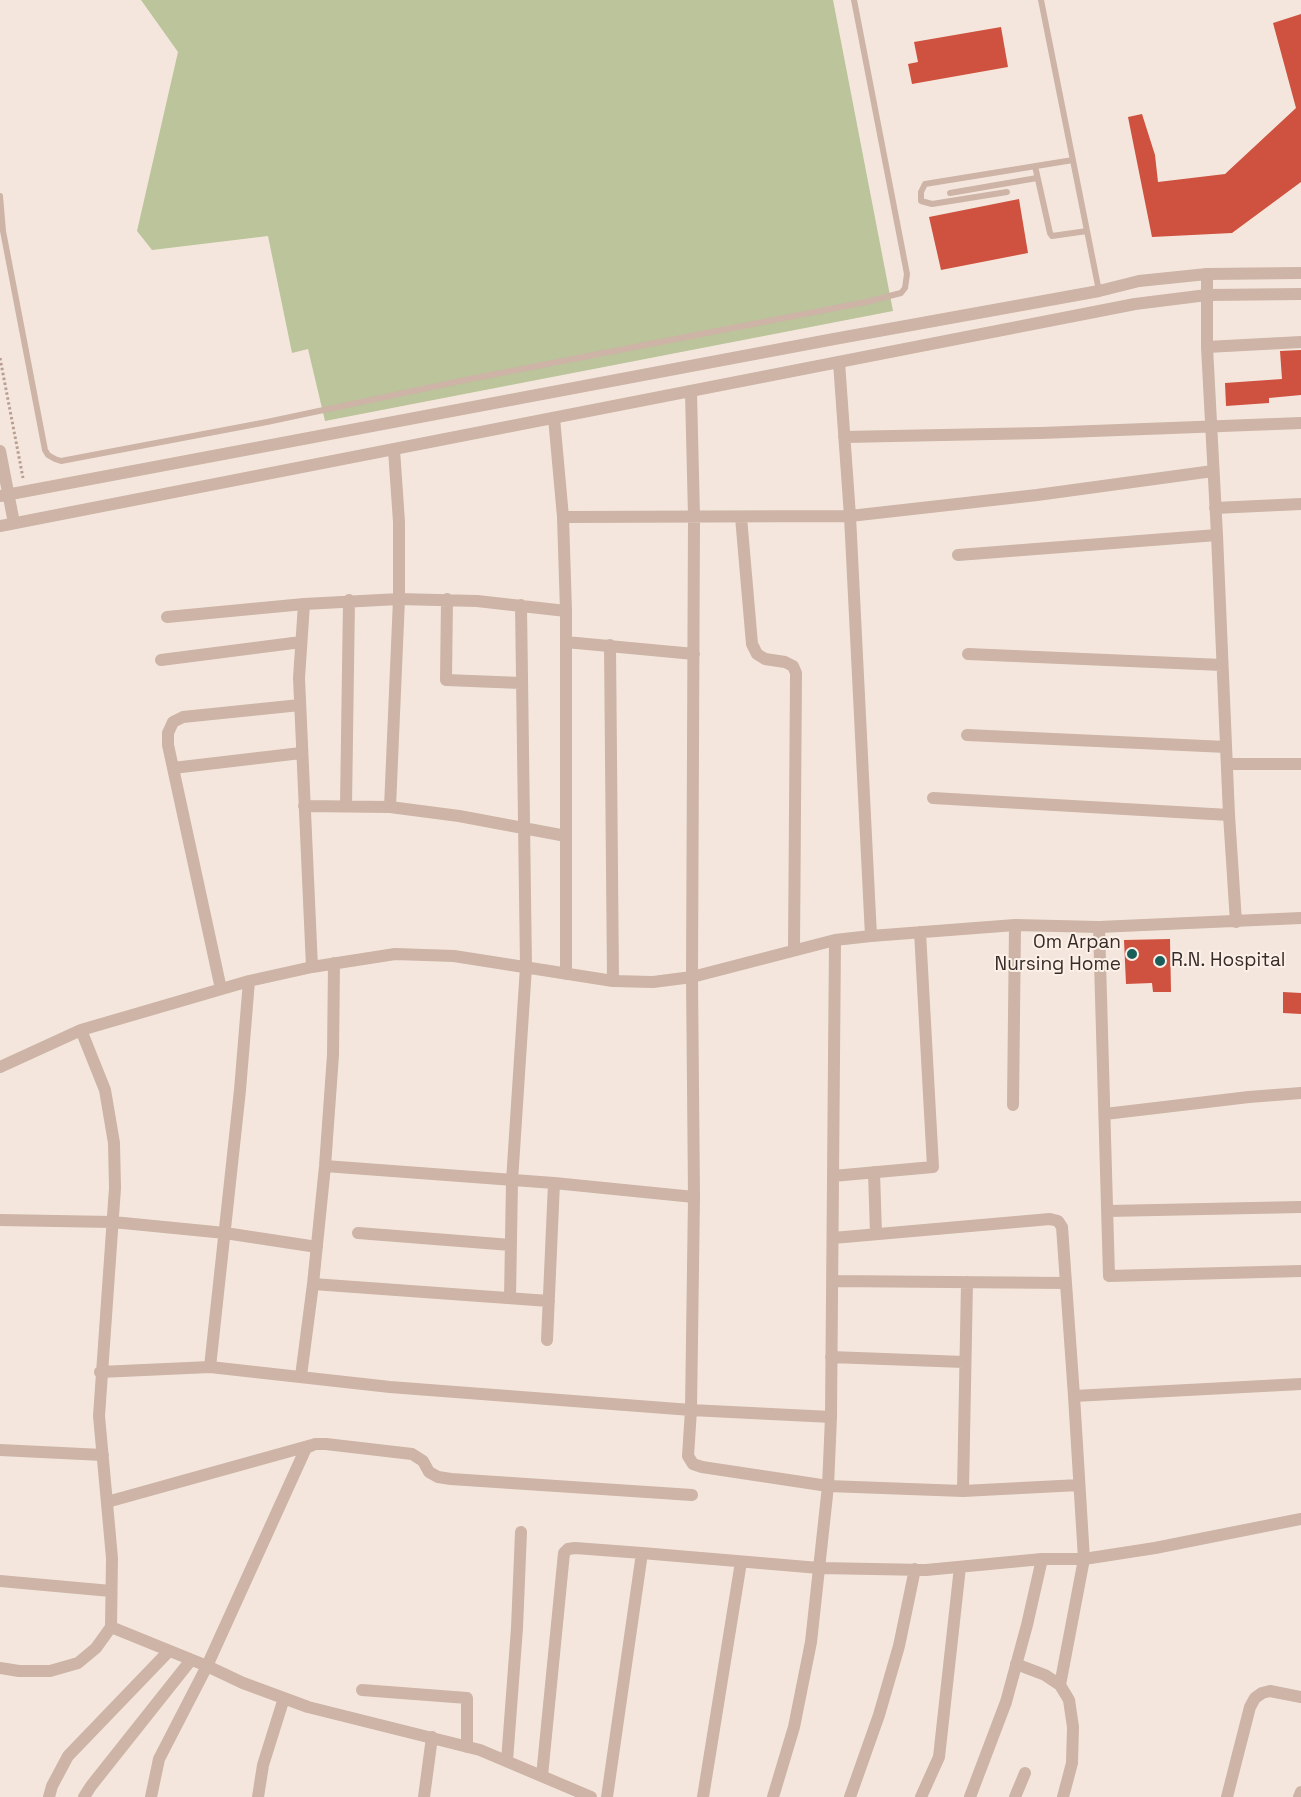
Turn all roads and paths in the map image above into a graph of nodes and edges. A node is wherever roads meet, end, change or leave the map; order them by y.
1 (854, 0) edge
2 (1041, 0) edge
3 (1073, 160) junction
4 (1035, 166) junction
5 (1037, 178) junction
6 (1007, 192) dead end
7 (950, 193) dead end
8 (0, 196) edge
9 (1087, 231) junction
10 (1301, 273) edge
11 (1207, 274) junction
12 (1099, 291) junction
13 (1301, 294) edge
14 (1207, 295) junction
15 (1301, 342) edge
16 (1207, 347) junction
17 (0, 358) edge
18 (839, 362) junction
19 (691, 392) junction
20 (554, 418) junction
21 (1301, 423) edge
22 (1211, 426) junction
23 (844, 437) junction
24 (394, 450) junction
25 (0, 451) edge
26 (1213, 471) junction
27 (26, 491) junction
28 (4, 495) edge
29 (1301, 504) edge
30 (1215, 508) junction
31 (694, 516) junction
32 (850, 516) junction
33 (563, 517) junction
34 (741, 517) junction
35 (14, 523) junction
36 (0, 526) edge
37 (1217, 535) junction
38 (958, 555) dead end
39 (399, 598) junction
40 (447, 599) junction
41 (349, 600) junction
42 (304, 604) junction
43 (520, 605) junction
44 (566, 611) junction
45 (167, 617) dead end
46 (301, 642) junction
47 (566, 642) junction
48 (610, 645) junction
49 (694, 654) junction
50 (968, 654) dead end
51 (161, 660) dead end
52 (1222, 665) junction
53 (521, 683) junction
54 (300, 705) junction
55 (967, 735) dead end
56 (1226, 747) junction
57 (302, 752) junction
58 (1227, 764) junction
59 (1301, 764) edge
60 (173, 768) junction
61 (933, 798) dead end
62 (304, 806) junction
63 (346, 806) junction
64 (390, 807) junction
65 (1229, 815) junction
66 (523, 828) junction
67 (566, 836) junction
68 (1301, 918) edge
69 (1236, 922) junction
70 (1015, 925) junction
71 (1100, 927) junction
72 (920, 932) junction
73 (871, 936) junction
74 (836, 940) junction
75 (794, 950) junction
76 (334, 963) junction
77 (312, 967) junction
78 (526, 967) junction
79 (566, 974) junction
80 (692, 977) junction
81 (249, 981) junction
82 (613, 981) junction
83 (221, 989) junction
84 (81, 1030) junction
85 (0, 1067) edge
86 (1301, 1093) edge
87 (1013, 1105) dead end
88 (1105, 1114) junction
89 (325, 1166) junction
90 (874, 1172) junction
91 (833, 1176) junction
92 (512, 1181) junction
93 (554, 1183) junction
94 (694, 1197) junction
95 (1301, 1207) edge
96 (1108, 1211) junction
97 (0, 1220) edge
98 (112, 1222) junction
99 (225, 1233) junction
100 (358, 1233) dead end
101 (876, 1234) junction
102 (832, 1238) junction
103 (511, 1246) junction
104 (317, 1247) junction
105 (1301, 1271) edge
106 (832, 1281) junction
107 (967, 1282) junction
108 (1066, 1283) junction
109 (313, 1284) junction
110 (510, 1298) junction
111 (548, 1301) junction
112 (547, 1340) dead end
113 (831, 1357) junction
114 (964, 1362) junction
115 (210, 1367) junction
116 (100, 1372) junction
117 (301, 1376) junction
118 (1301, 1384) edge
119 (1074, 1396) junction
120 (691, 1410) junction
121 (830, 1417) junction
122 (315, 1444) junction
123 (0, 1450) edge
124 (103, 1455) junction
125 (1079, 1485) junction
126 (828, 1486) junction
127 (963, 1490) junction
128 (692, 1495) dead end
129 (108, 1502) junction
130 (1301, 1519) edge
131 (521, 1532) dead end
132 (642, 1553) junction
133 (1042, 1559) junction
134 (1084, 1559) junction
135 (741, 1562) junction
136 (960, 1567) junction
137 (819, 1568) junction
138 (915, 1569) junction
139 (0, 1580) edge
140 (111, 1591) junction
141 (110, 1627) junction
142 (169, 1651) junction
143 (191, 1660) junction
144 (1016, 1664) junction
145 (207, 1666) junction
146 (0, 1668) edge
147 (1060, 1685) junction
148 (362, 1690) dead end
149 (1301, 1697) edge
150 (284, 1698) junction
151 (432, 1737) junction
152 (467, 1747) junction
153 (507, 1761) junction
154 (1025, 1773) dead end
155 (542, 1776) junction
156 (1301, 1792) edge
157 (49, 1797) edge
158 (84, 1797) edge
159 (151, 1797) edge
160 (258, 1797) edge
161 (424, 1797) edge
162 (590, 1797) edge
163 (607, 1797) edge
164 (702, 1797) edge
165 (774, 1797) edge
166 (850, 1797) edge
167 (921, 1797) edge
168 (970, 1797) edge
169 (1015, 1797) edge
170 (1062, 1797) edge
171 (1227, 1797) edge
172 (1299, 1797) edge

1 - 8 lane
2 - 3 lane
3 - 4 lane
3 - 9 lane
4 - 5 lane
4 - 6 lane
5 - 7 lane
5 - 9 lane
9 - 12 lane
10 - 11 street
11 - 12 street
11 - 14 street
12 - 27 street
13 - 14 street
14 - 16 street
14 - 18 street
15 - 16 street
16 - 22 street
17 - 27 path
18 - 19 street
18 - 23 street
19 - 20 street
19 - 31 street
20 - 24 street
20 - 33 street
21 - 22 street
22 - 23 street
22 - 26 street
23 - 32 street
24 - 35 street
24 - 39 street
25 - 28 street
26 - 30 street
26 - 32 street
27 - 28 street
28 - 35 street
29 - 30 street
30 - 37 street
31 - 33 street
31 - 34 street
31 - 49 street
32 - 34 street
32 - 73 street
33 - 44 street
34 - 75 street
35 - 36 street
37 - 38 street
37 - 52 street
39 - 40 street
39 - 41 street
39 - 64 street
40 - 43 street
40 - 53 street
41 - 42 street
41 - 63 street
42 - 45 street
42 - 46 street
43 - 44 street
43 - 53 street
44 - 47 street
46 - 51 street
46 - 54 street
47 - 48 street
47 - 67 street
48 - 49 street
48 - 82 street
49 - 80 street
50 - 52 street
52 - 56 street
53 - 66 street
54 - 57 street
54 - 60 street
55 - 56 street
56 - 58 street
57 - 60 street
57 - 62 street
58 - 59 street
58 - 65 street
60 - 83 street
61 - 65 street
62 - 63 street
62 - 77 street
63 - 64 street
64 - 66 street
65 - 69 street
66 - 67 street
66 - 78 street
67 - 79 street
68 - 69 street
69 - 71 street
70 - 71 street
70 - 72 street
70 - 87 street
71 - 88 street
72 - 73 street
72 - 90 street
73 - 74 street
74 - 75 street
74 - 91 street
75 - 80 street
76 - 77 street
76 - 78 street
76 - 89 street
77 - 81 street
78 - 79 street
78 - 92 street
79 - 82 street
80 - 82 street
80 - 94 street
81 - 83 street
81 - 99 street
83 - 84 street
84 - 85 street
84 - 98 street
86 - 88 street
88 - 96 street
89 - 92 street
89 - 104 street
90 - 91 street
90 - 101 street
91 - 102 street
92 - 93 street
92 - 103 street
93 - 94 street
93 - 111 street
94 - 120 street
95 - 96 street
96 - 105 street
97 - 98 street
98 - 99 street
98 - 116 street
99 - 104 street
99 - 115 street
100 - 103 street
101 - 102 street
101 - 108 street
102 - 106 street
103 - 110 street
104 - 109 street
106 - 107 street
106 - 113 street
107 - 108 street
107 - 114 street
108 - 119 street
109 - 110 street
109 - 117 street
110 - 111 street
111 - 112 street
113 - 114 street
113 - 121 street
114 - 127 street
115 - 116 street
115 - 117 street
116 - 124 street
117 - 120 street
118 - 119 street
119 - 125 street
120 - 121 street
120 - 126 street
121 - 126 street
122 - 128 street
122 - 129 street
122 - 145 street
123 - 124 street
124 - 129 street
125 - 127 street
125 - 134 street
126 - 127 street
126 - 137 street
129 - 140 street
130 - 134 street
131 - 153 street
132 - 135 street
132 - 155 street
132 - 163 street
133 - 134 street
133 - 136 street
133 - 144 street
134 - 147 street
135 - 137 street
135 - 164 street
136 - 138 street
136 - 167 street
137 - 138 street
137 - 165 street
138 - 166 street
139 - 140 street
140 - 141 street
141 - 142 street
141 - 146 street
142 - 143 street
142 - 157 street
143 - 145 street
143 - 158 street
144 - 147 street
144 - 168 street
145 - 150 street
145 - 159 street
147 - 170 street
148 - 152 street
149 - 171 street
150 - 151 street
150 - 160 street
151 - 152 street
151 - 161 street
152 - 153 street
153 - 155 street
154 - 169 street
155 - 162 street
156 - 172 street

